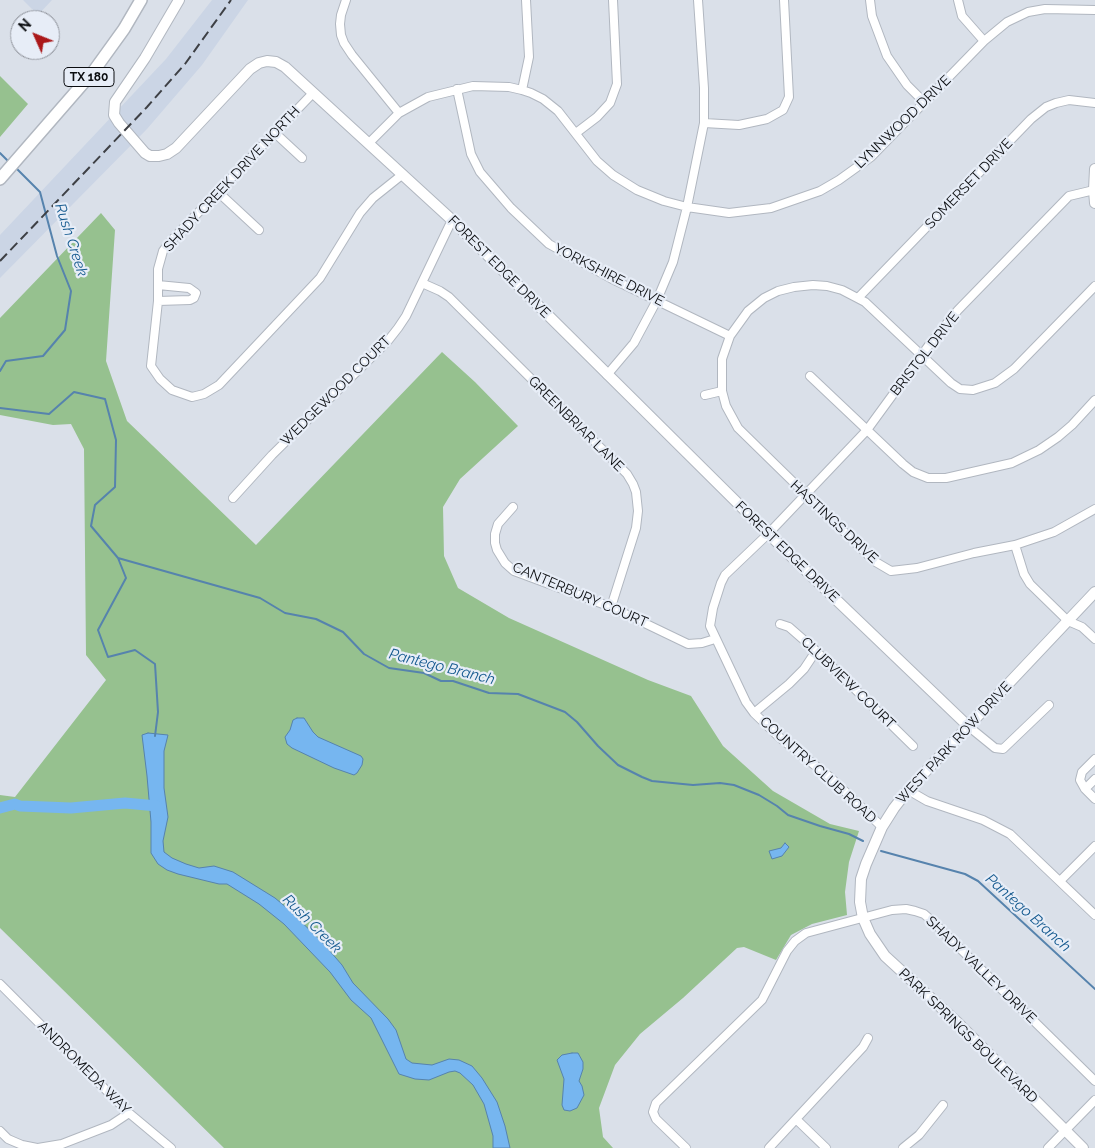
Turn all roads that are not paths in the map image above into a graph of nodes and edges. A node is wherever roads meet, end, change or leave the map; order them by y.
1 (140, 0) edge
2 (179, 0) edge
3 (346, 0) edge
4 (526, 0) edge
5 (613, 0) edge
6 (698, 0) edge
7 (784, 0) edge
8 (870, 0) edge
9 (958, 0) edge
10 (1095, 10) edge
11 (984, 41) junction
12 (457, 89) junction
13 (522, 90) junction
14 (313, 92) junction
15 (924, 102) junction
16 (1095, 103) edge
17 (399, 113) junction
18 (704, 123) junction
19 (274, 132) junction
20 (576, 133) junction
21 (369, 143) junction
22 (302, 158) dead end
23 (1095, 169) edge
24 (403, 174) junction
25 (1, 178) edge
26 (1094, 190) junction
27 (218, 192) junction
28 (1095, 203) edge
29 (688, 207) junction
30 (452, 220) junction
31 (259, 230) dead end
32 (422, 283) junction
33 (158, 285) junction
34 (1095, 286) edge
35 (858, 298) junction
36 (657, 300) junction
37 (158, 301) junction
38 (730, 336) junction
39 (922, 356) junction
40 (606, 375) junction
41 (810, 376) dead end
42 (722, 391) junction
43 (705, 395) dead end
44 (1095, 400) edge
45 (867, 430) junction
46 (805, 495) junction
47 (233, 498) dead end
48 (513, 507) dead end
49 (1095, 509) edge
50 (768, 534) junction
51 (1015, 545) junction
52 (1095, 592) edge
53 (611, 606) junction
54 (1068, 621) junction
55 (780, 624) dead end
56 (715, 638) junction
57 (1095, 639) edge
58 (816, 651) junction
59 (1049, 705) dead end
60 (754, 713) junction
61 (968, 726) junction
62 (913, 746) dead end
63 (1095, 759) edge
64 (1095, 779) edge
65 (1085, 789) junction
66 (908, 790) junction
67 (1095, 799) edge
68 (882, 827) junction
69 (1095, 846) edge
70 (1060, 881) junction
71 (1095, 915) edge
72 (863, 918) junction
73 (0, 984) edge
74 (868, 1038) dead end
75 (1095, 1081) edge
76 (1095, 1100) edge
77 (943, 1105) dead end
78 (129, 1113) junction
79 (797, 1120) junction
80 (1065, 1130) junction
81 (0, 1131) edge
82 (38, 1148) edge
83 (172, 1148) edge
84 (686, 1148) edge
85 (769, 1148) edge
86 (826, 1148) edge
87 (903, 1148) edge
88 (1048, 1148) edge
89 (1083, 1148) edge

1 - 25 main road, TX 180
2 - 14 street, FOREST EDGE DRIVE
3 - 17 street
4 - 13 street
5 - 20 street
6 - 18 street
7 - 18 street
8 - 15 street
9 - 11 street
10 - 11 street, LYNNWOOD DRIVE
11 - 15 street, LYNNWOOD DRIVE
12 - 13 street, LYNNWOOD DRIVE
12 - 17 street, LYNNWOOD DRIVE
12 - 36 street, YORKSHIRE DRIVE
13 - 20 street, LYNNWOOD DRIVE
14 - 19 street, SHADY CREEK DRIVE NORTH
14 - 21 street, FOREST EDGE DRIVE
15 - 29 street, LYNNWOOD DRIVE
16 - 35 street, SOMERSET DRIVE
17 - 21 street, LYNNWOOD DRIVE
18 - 29 street
19 - 22 street
19 - 27 street, SHADY CREEK DRIVE NORTH
20 - 29 street, LYNNWOOD DRIVE
21 - 24 street, FOREST EDGE DRIVE
23 - 26 street
24 - 30 street, FOREST EDGE DRIVE
24 - 37 street, SHADY CREEK DRIVE NORTH
26 - 28 street
26 - 39 street, BRISTOL DRIVE
27 - 31 street
27 - 33 street, SHADY CREEK DRIVE NORTH
29 - 36 street
30 - 32 street, WEDGEWOOD COURT
30 - 40 street, FOREST EDGE DRIVE
32 - 47 street, WEDGEWOOD COURT
32 - 53 street, GREENBRIAR LANE
33 - 37 street, SHADY CREEK DRIVE NORTH
33 - 37 street
34 - 39 street, HASTINGS DRIVE
35 - 38 street, HASTINGS DRIVE
35 - 39 street, HASTINGS DRIVE
36 - 38 street, YORKSHIRE DRIVE
36 - 40 street
38 - 42 street, HASTINGS DRIVE
39 - 45 street, BRISTOL DRIVE
40 - 50 street, FOREST EDGE DRIVE
41 - 45 street
42 - 43 street
42 - 46 street, HASTINGS DRIVE
44 - 45 street
45 - 46 street, BRISTOL DRIVE
46 - 50 street, BRISTOL DRIVE
46 - 51 street, HASTINGS DRIVE
48 - 53 street, CANTERBURY COURT
49 - 51 street, HASTINGS DRIVE
50 - 56 street, COUNTRY CLUB ROAD
50 - 61 street, FOREST EDGE DRIVE
51 - 54 street
52 - 54 street, WEST PARK ROW DRIVE
53 - 56 street, CANTERBURY COURT
54 - 57 street
54 - 61 street, WEST PARK ROW DRIVE
55 - 58 street, CLUBVIEW COURT
56 - 60 street, COUNTRY CLUB ROAD
58 - 60 street
58 - 62 street, CLUBVIEW COURT
59 - 61 street
60 - 68 street, COUNTRY CLUB ROAD
61 - 66 street, WEST PARK ROW DRIVE
63 - 65 street
64 - 65 street
65 - 67 street
66 - 68 street, WEST PARK ROW DRIVE
66 - 70 street
68 - 72 street, WEST PARK ROW DRIVE
69 - 70 street
70 - 71 street
72 - 75 street, SHADY VALLEY DRIVE
72 - 80 street, PARK SPRINGS BOULEVARD
72 - 84 street, SHADY VALLEY DRIVE
73 - 78 street, ANDROMEDA WAY
74 - 79 street
76 - 80 street
77 - 87 street
78 - 82 street
78 - 83 street, ANDROMEDA WAY
79 - 85 street
79 - 86 street
80 - 88 street
80 - 89 street, PARK SPRINGS BOULEVARD
81 - 82 street

